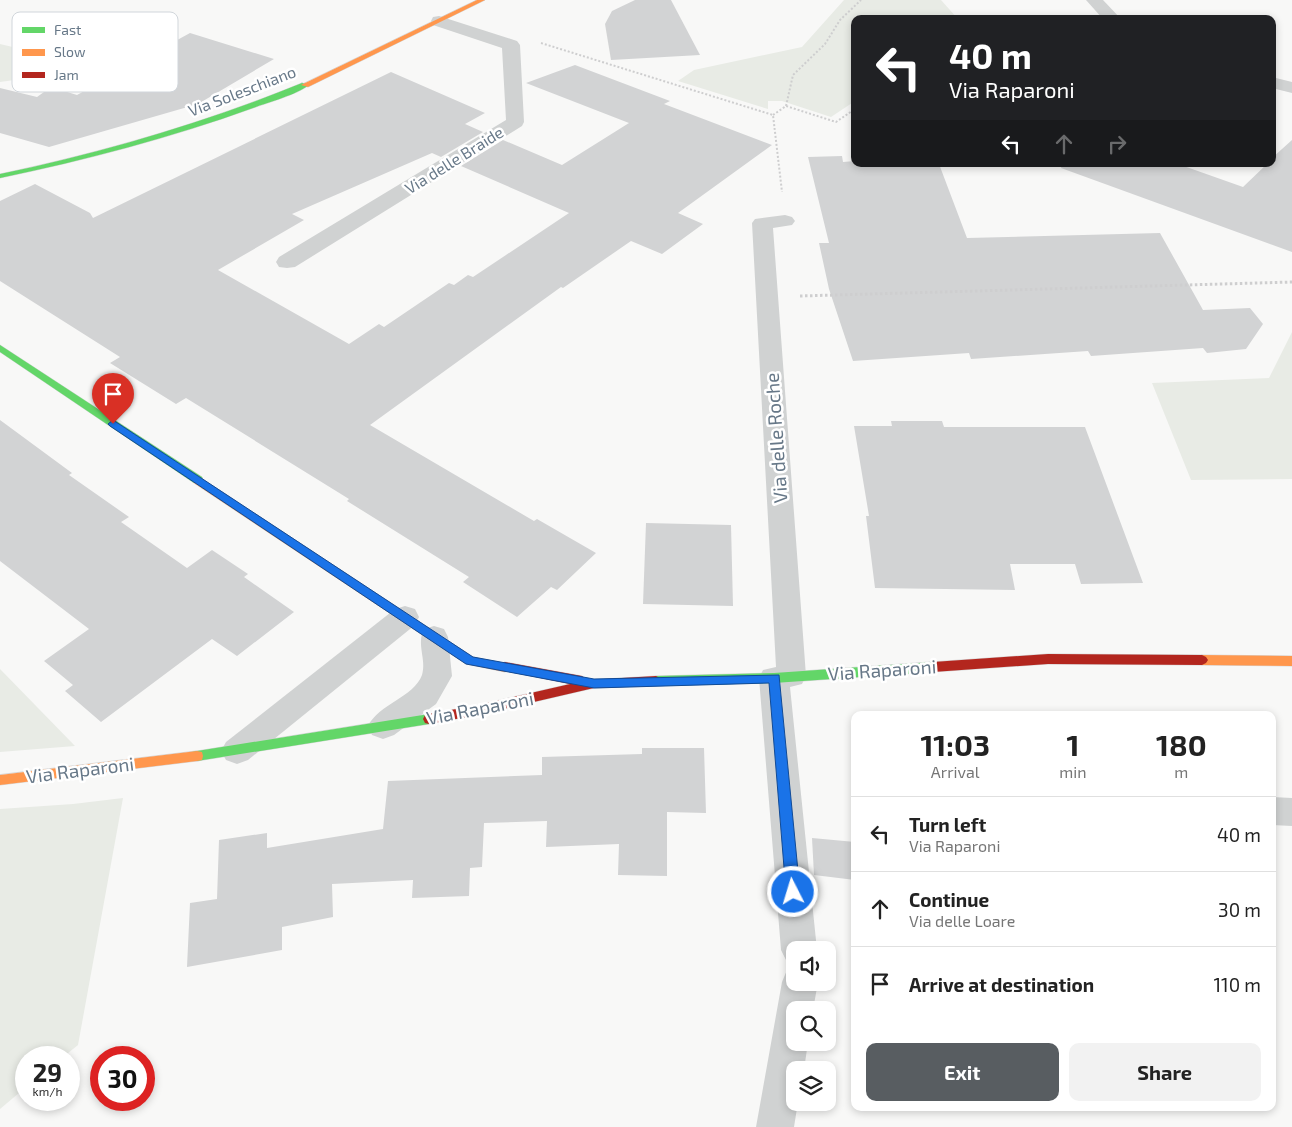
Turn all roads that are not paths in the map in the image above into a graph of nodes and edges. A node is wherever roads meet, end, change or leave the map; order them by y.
1 (482, 0) edge
2 (1094, 0) edge
3 (1109, 15) edge
4 (439, 21) junction
5 (1276, 83) edge
6 (1292, 88) edge
7 (0, 176) edge
8 (785, 221) road end
9 (287, 262) dead end
10 (0, 348) edge
11 (405, 617) junction
12 (434, 637) junction
13 (1292, 661) edge
14 (783, 677) junction
15 (594, 684) junction
16 (383, 726) junction
17 (237, 751) junction
18 (0, 780) edge
19 (1276, 811) edge
20 (1292, 812) edge
21 (798, 941) edge
22 (798, 991) edge
23 (774, 1127) edge

1 - 4 street, Via Soleschiano
2 - 3 street
4 - 7 street, Via Soleschiano
4 - 9 street, Via delle Braide
5 - 6 street
8 - 14 street, Via delle Roche
10 - 11 street
11 - 12 street
11 - 17 street
12 - 15 street
12 - 16 street
13 - 14 street, Via Raparoni
14 - 15 street, Via Raparoni
14 - 21 street, Via delle Roche
15 - 16 street, Via Raparoni
16 - 17 street, Via Raparoni
17 - 18 street, Via Raparoni
19 - 20 street
22 - 23 street

